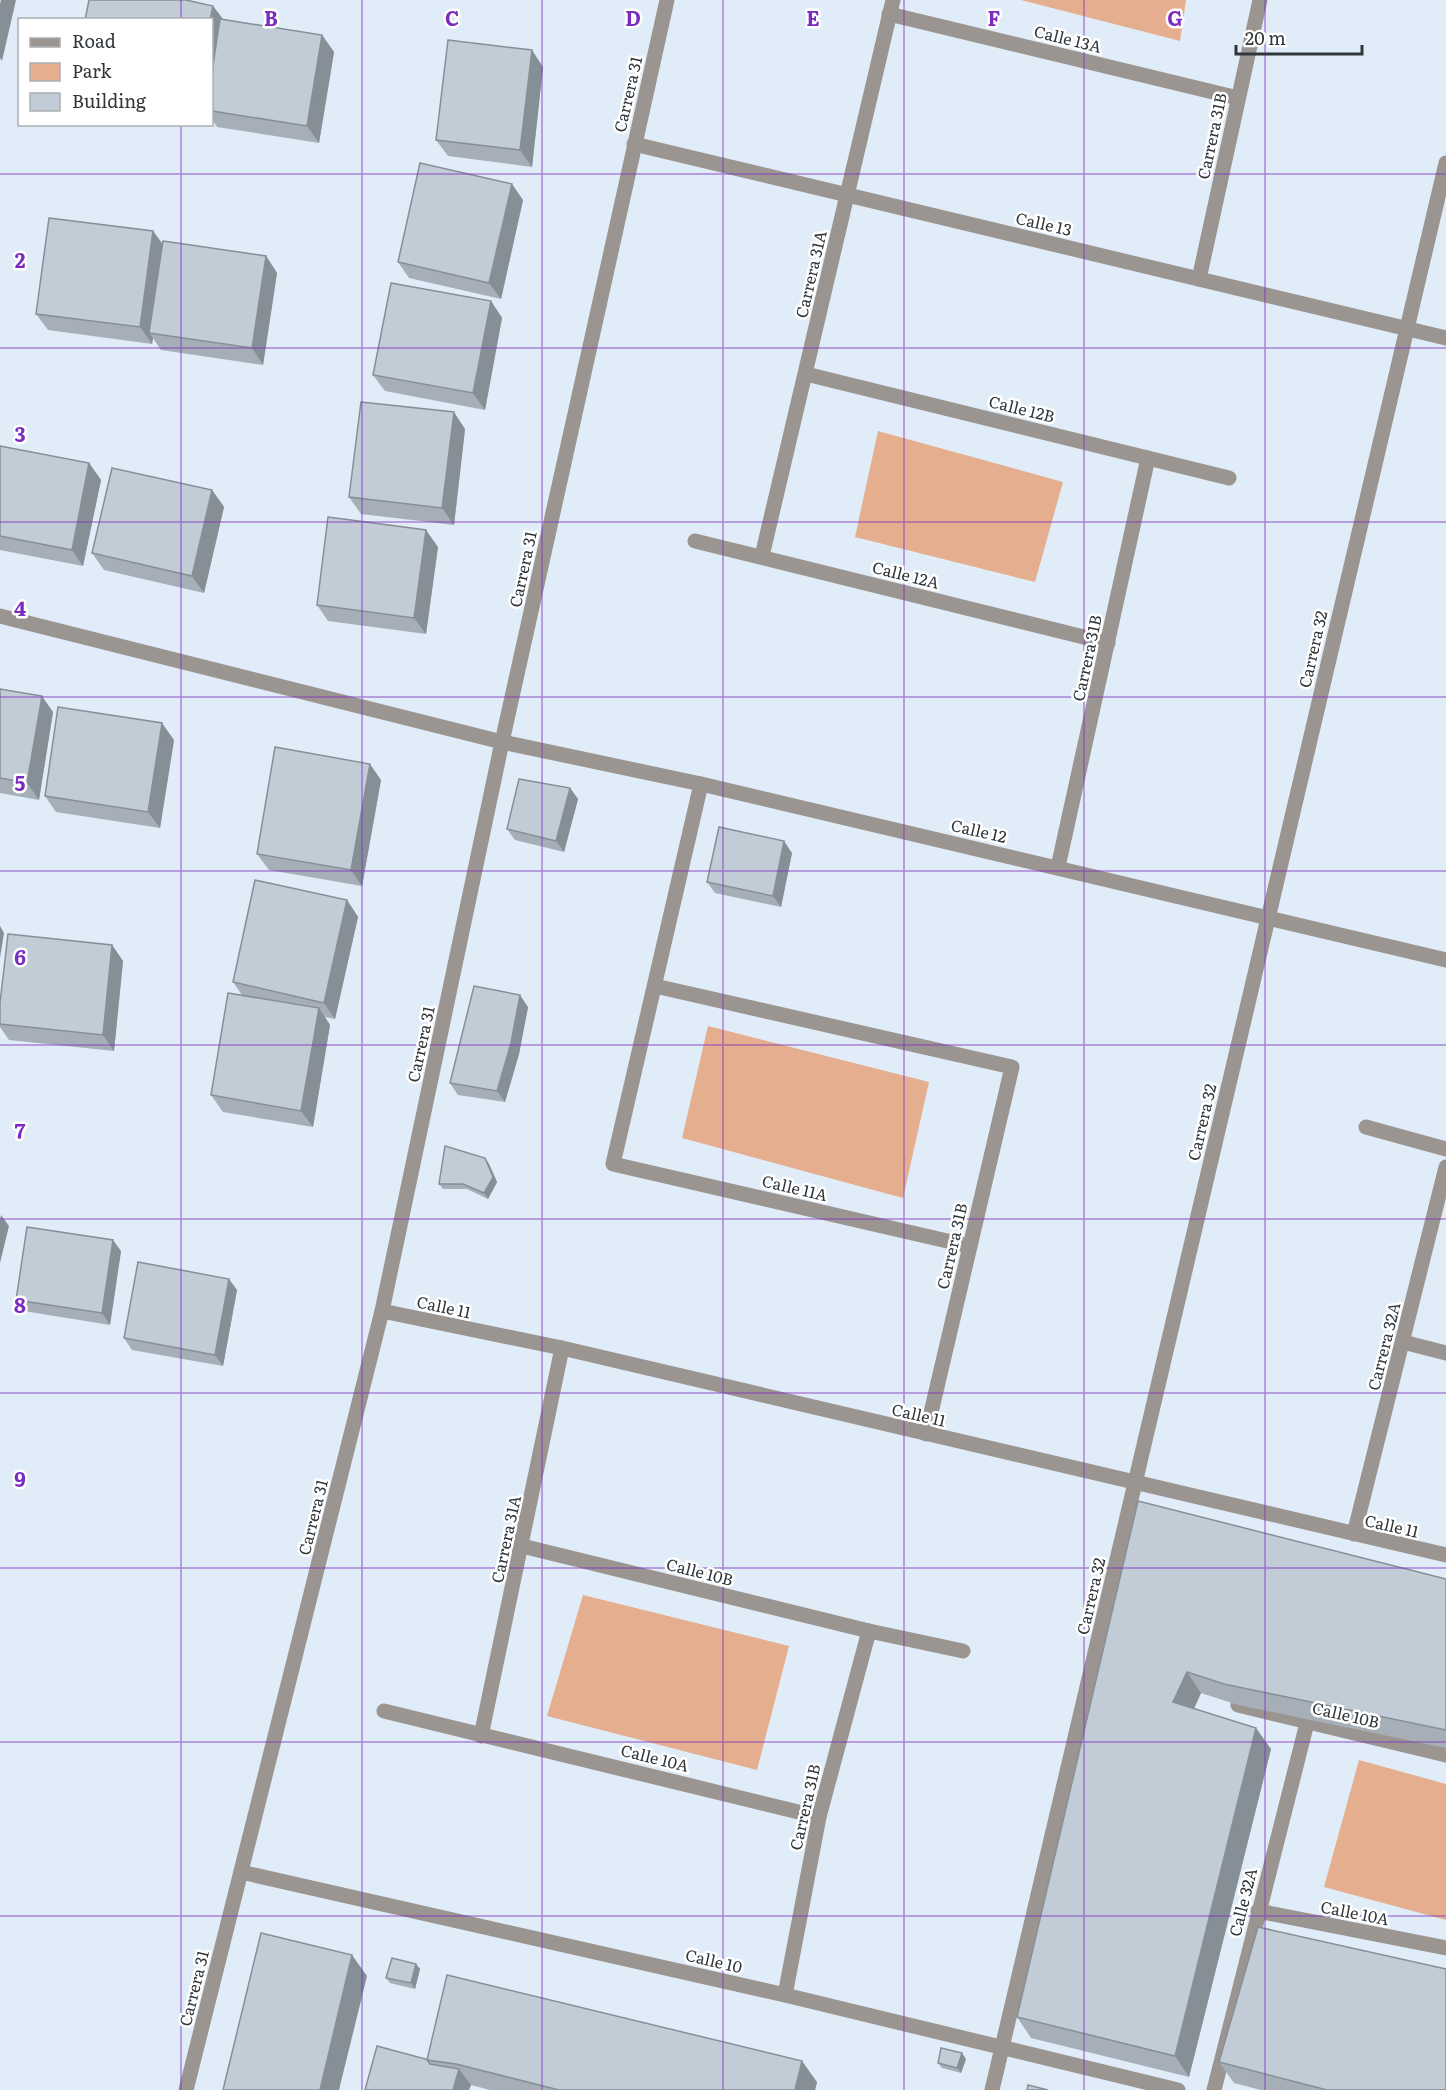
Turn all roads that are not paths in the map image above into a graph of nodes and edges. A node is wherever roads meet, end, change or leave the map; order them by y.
1 (667, 0) edge
2 (1260, 0) edge
3 (891, 7) edge
4 (1238, 98) junction
5 (634, 144) junction
6 (1446, 163) edge
7 (848, 195) junction
8 (1199, 279) junction
9 (1407, 328) junction
10 (1446, 338) edge
11 (806, 374) junction
12 (1148, 458) junction
13 (1229, 478) dead end
14 (695, 541) dead end
15 (762, 556) junction
16 (0, 616) edge
17 (1108, 644) junction
18 (502, 742) junction
19 (701, 784) junction
20 (1058, 867) junction
21 (1268, 917) junction
22 (1446, 960) edge
23 (655, 986) junction
24 (1366, 1126) dead end
25 (1446, 1149) edge
26 (1446, 1167) edge
27 (969, 1246) junction
28 (382, 1311) junction
29 (1403, 1342) junction
30 (562, 1348) junction
31 (1446, 1353) edge
32 (926, 1434) junction
33 (1134, 1484) junction
34 (1354, 1534) junction
35 (522, 1546) junction
36 (1446, 1555) edge
37 (868, 1631) junction
38 (963, 1651) dead end
39 (1238, 1705) edge
40 (384, 1711) dead end
41 (1307, 1723) junction
42 (481, 1736) junction
43 (1446, 1755) edge
44 (819, 1817) junction
45 (241, 1872) junction
46 (1258, 1911) junction
47 (1446, 1948) edge
48 (785, 1995) junction
49 (1004, 2046) junction
50 (186, 2090) edge
51 (992, 2090) edge
52 (1178, 2090) edge
53 (1214, 2090) edge

1 - 5 street, Carrera 31
2 - 4 street, Carrera 31B
3 - 4 street, Calle 13A
3 - 7 street, Carrera 31A
4 - 8 street, Carrera 31B
5 - 7 street, Calle 13
5 - 18 street, Carrera 31
6 - 9 street, Carrera 32
7 - 8 street, Calle 13
7 - 11 street, Carrera 31A
8 - 9 street, Calle 13
9 - 10 street, Calle 13
9 - 21 street, Carrera 32
11 - 12 street, Calle 12B
11 - 15 street, Carrera 31A
12 - 13 street, Calle 12B
12 - 17 street, Carrera 31B
14 - 15 street, Calle 12A
15 - 17 street, Calle 12A
16 - 18 street, Calle 12
17 - 20 street, Carrera 31B
18 - 19 street, Calle 12
18 - 28 street, Carrera 31
19 - 20 street, Calle 12
19 - 23 street
20 - 21 street, Calle 12
21 - 22 street, Calle 12
21 - 33 street, Carrera 32
23 - 27 street, Calle 11A
23 - 27 street, Carrera 31B
24 - 25 street
26 - 29 street, Carrera 32A
27 - 32 street, Carrera 31B
28 - 30 street, Calle 11
28 - 45 street, Carrera 31
29 - 31 street
29 - 34 street, Carrera 32A
30 - 32 street, Calle 11
30 - 35 street, Carrera 31A
32 - 33 street, Calle 11
33 - 34 street, Calle 11
33 - 49 street, Carrera 32
34 - 36 street, Calle 11
35 - 37 street, Calle 10B
35 - 42 street, Carrera 31A
37 - 38 street, Calle 10B
37 - 44 street, Carrera 31B
39 - 41 street, Calle 10B
40 - 42 street, Calle 10A
41 - 43 street, Calle 10B
41 - 46 street, Calle 32A
42 - 44 street, Calle 10A
44 - 48 street, Carrera 31B
45 - 48 street, Calle 10
45 - 50 street, Carrera 31
46 - 47 street, Calle 10A
46 - 53 street, Calle 32A
48 - 49 street, Calle 10
49 - 51 street, Carrera 32
49 - 52 street, Calle 10

